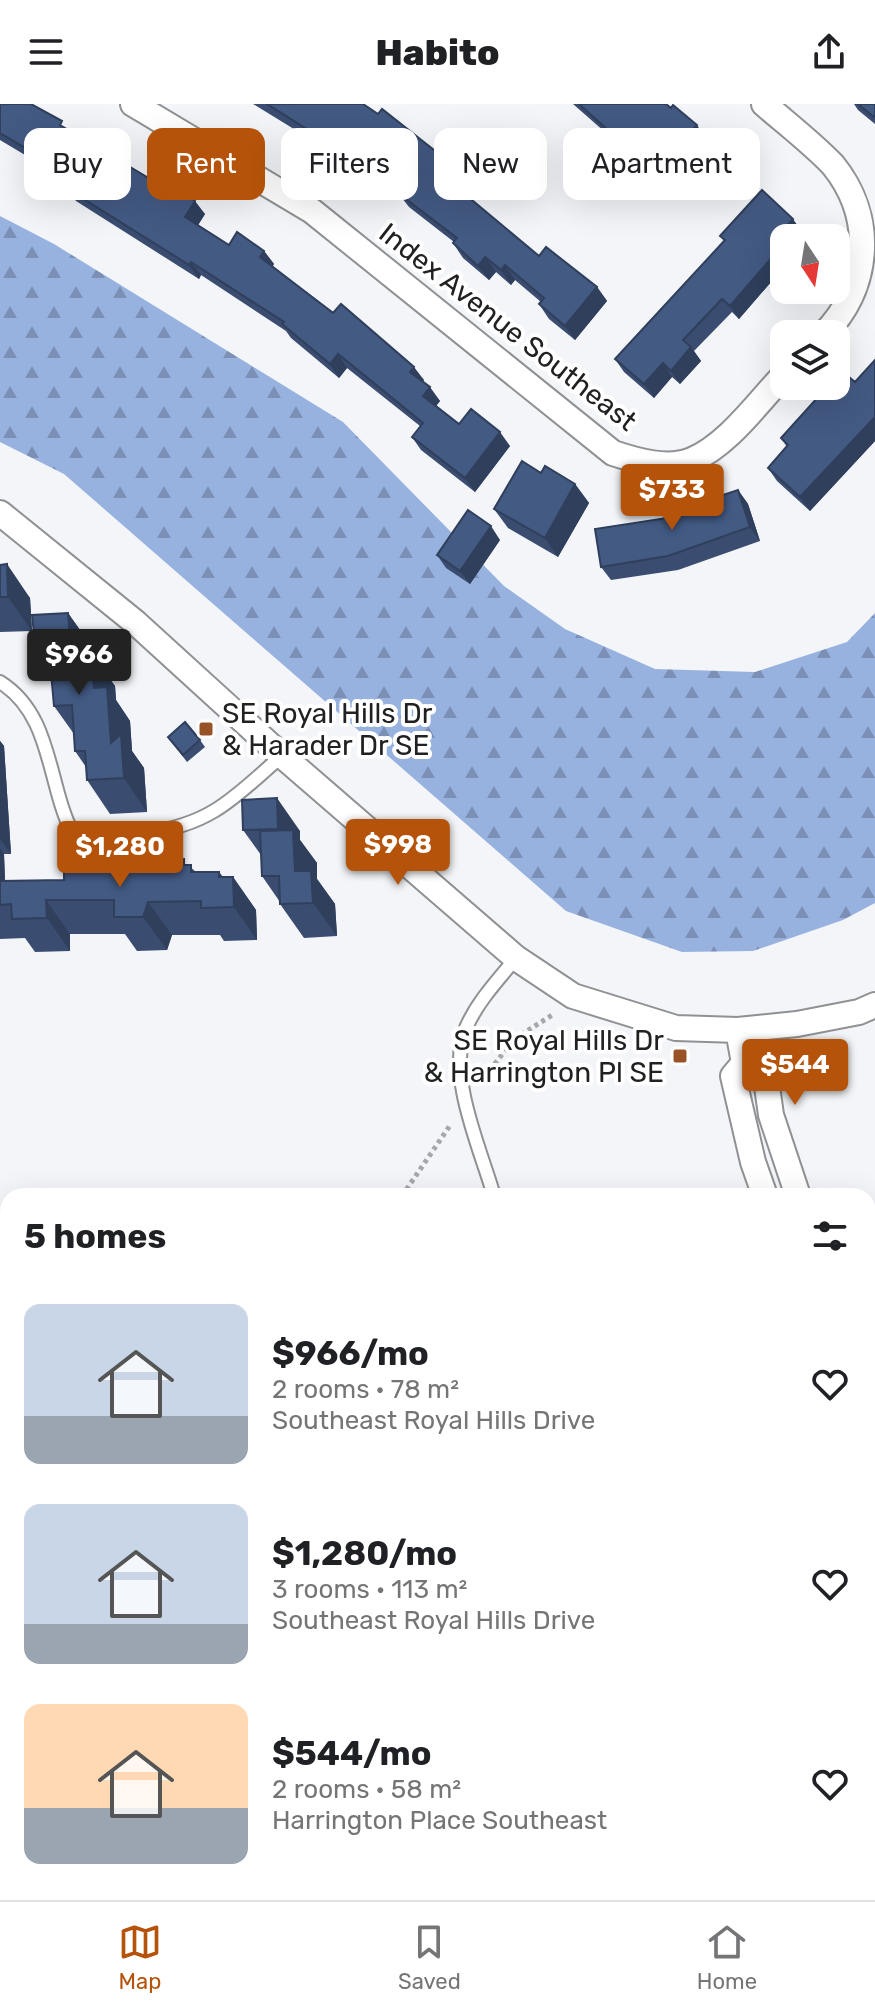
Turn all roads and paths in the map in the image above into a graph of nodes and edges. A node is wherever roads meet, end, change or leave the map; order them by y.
1 (133, 104) edge
2 (764, 104) edge
3 (838, 320) edge
4 (770, 389) edge
5 (0, 513) edge
6 (0, 682) edge
7 (282, 756) junction
8 (516, 958) junction
9 (875, 1005) edge
10 (554, 1014) dead end
11 (738, 1030) junction
12 (744, 1063) junction
13 (466, 1101) junction
14 (407, 1188) edge
15 (492, 1188) edge
16 (762, 1188) edge
17 (795, 1188) edge

1 - 4 street, Index Avenue Southeast
2 - 3 street
5 - 7 street
6 - 7 lane
7 - 8 street
8 - 11 street
8 - 13 lane
9 - 11 street
10 - 13 path
11 - 12 street
12 - 16 street
12 - 17 street
13 - 14 path
13 - 15 lane

